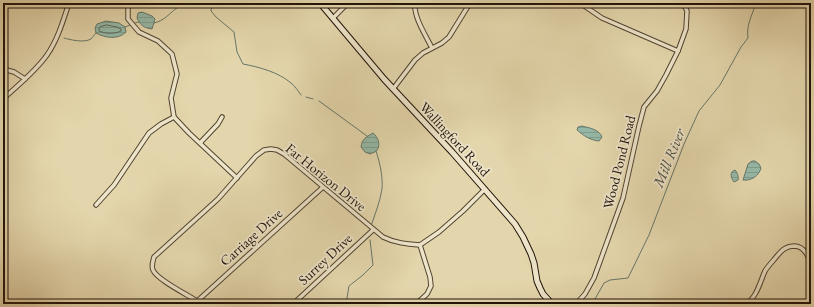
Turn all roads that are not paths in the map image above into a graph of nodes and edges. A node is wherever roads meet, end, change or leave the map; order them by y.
1 (69, 3) edge
2 (128, 3) edge
3 (320, 3) edge
4 (348, 3) edge
5 (415, 3) edge
6 (470, 3) edge
7 (580, 3) edge
8 (683, 3) edge
9 (333, 18) junction
10 (432, 48) junction
11 (678, 51) junction
12 (3, 69) edge
13 (25, 79) junction
14 (393, 89) junction
15 (3, 99) edge
16 (222, 116) dead end
17 (174, 117) junction
18 (200, 143) junction
19 (237, 178) junction
20 (322, 188) junction
21 (485, 189) junction
22 (96, 205) dead end
23 (373, 230) junction
24 (420, 245) junction
25 (811, 264) edge
26 (196, 302) edge
27 (293, 304) edge
28 (416, 304) edge
29 (552, 304) edge
30 (576, 304) edge
31 (746, 304) edge

1 - 13 street
2 - 17 street
3 - 9 street, Wallingford Road
4 - 9 street
5 - 10 street
6 - 10 street
7 - 11 street
8 - 11 street, Wood Pond Road
9 - 14 street, Wallingford Road
10 - 14 street
11 - 30 street, Wood Pond Road
12 - 13 street
13 - 15 street
14 - 21 street, Wallingford Road
16 - 18 street
17 - 18 street
17 - 22 street
18 - 19 street
19 - 20 street, Far Horizon Drive
19 - 26 street, Far Horizon Drive
20 - 23 street, Far Horizon Drive
20 - 26 street, Carriage Drive
21 - 24 street
21 - 29 street, Wallingford Road
23 - 24 street, Far Horizon Drive
23 - 27 street, Surrey Drive
24 - 28 street
25 - 31 street

